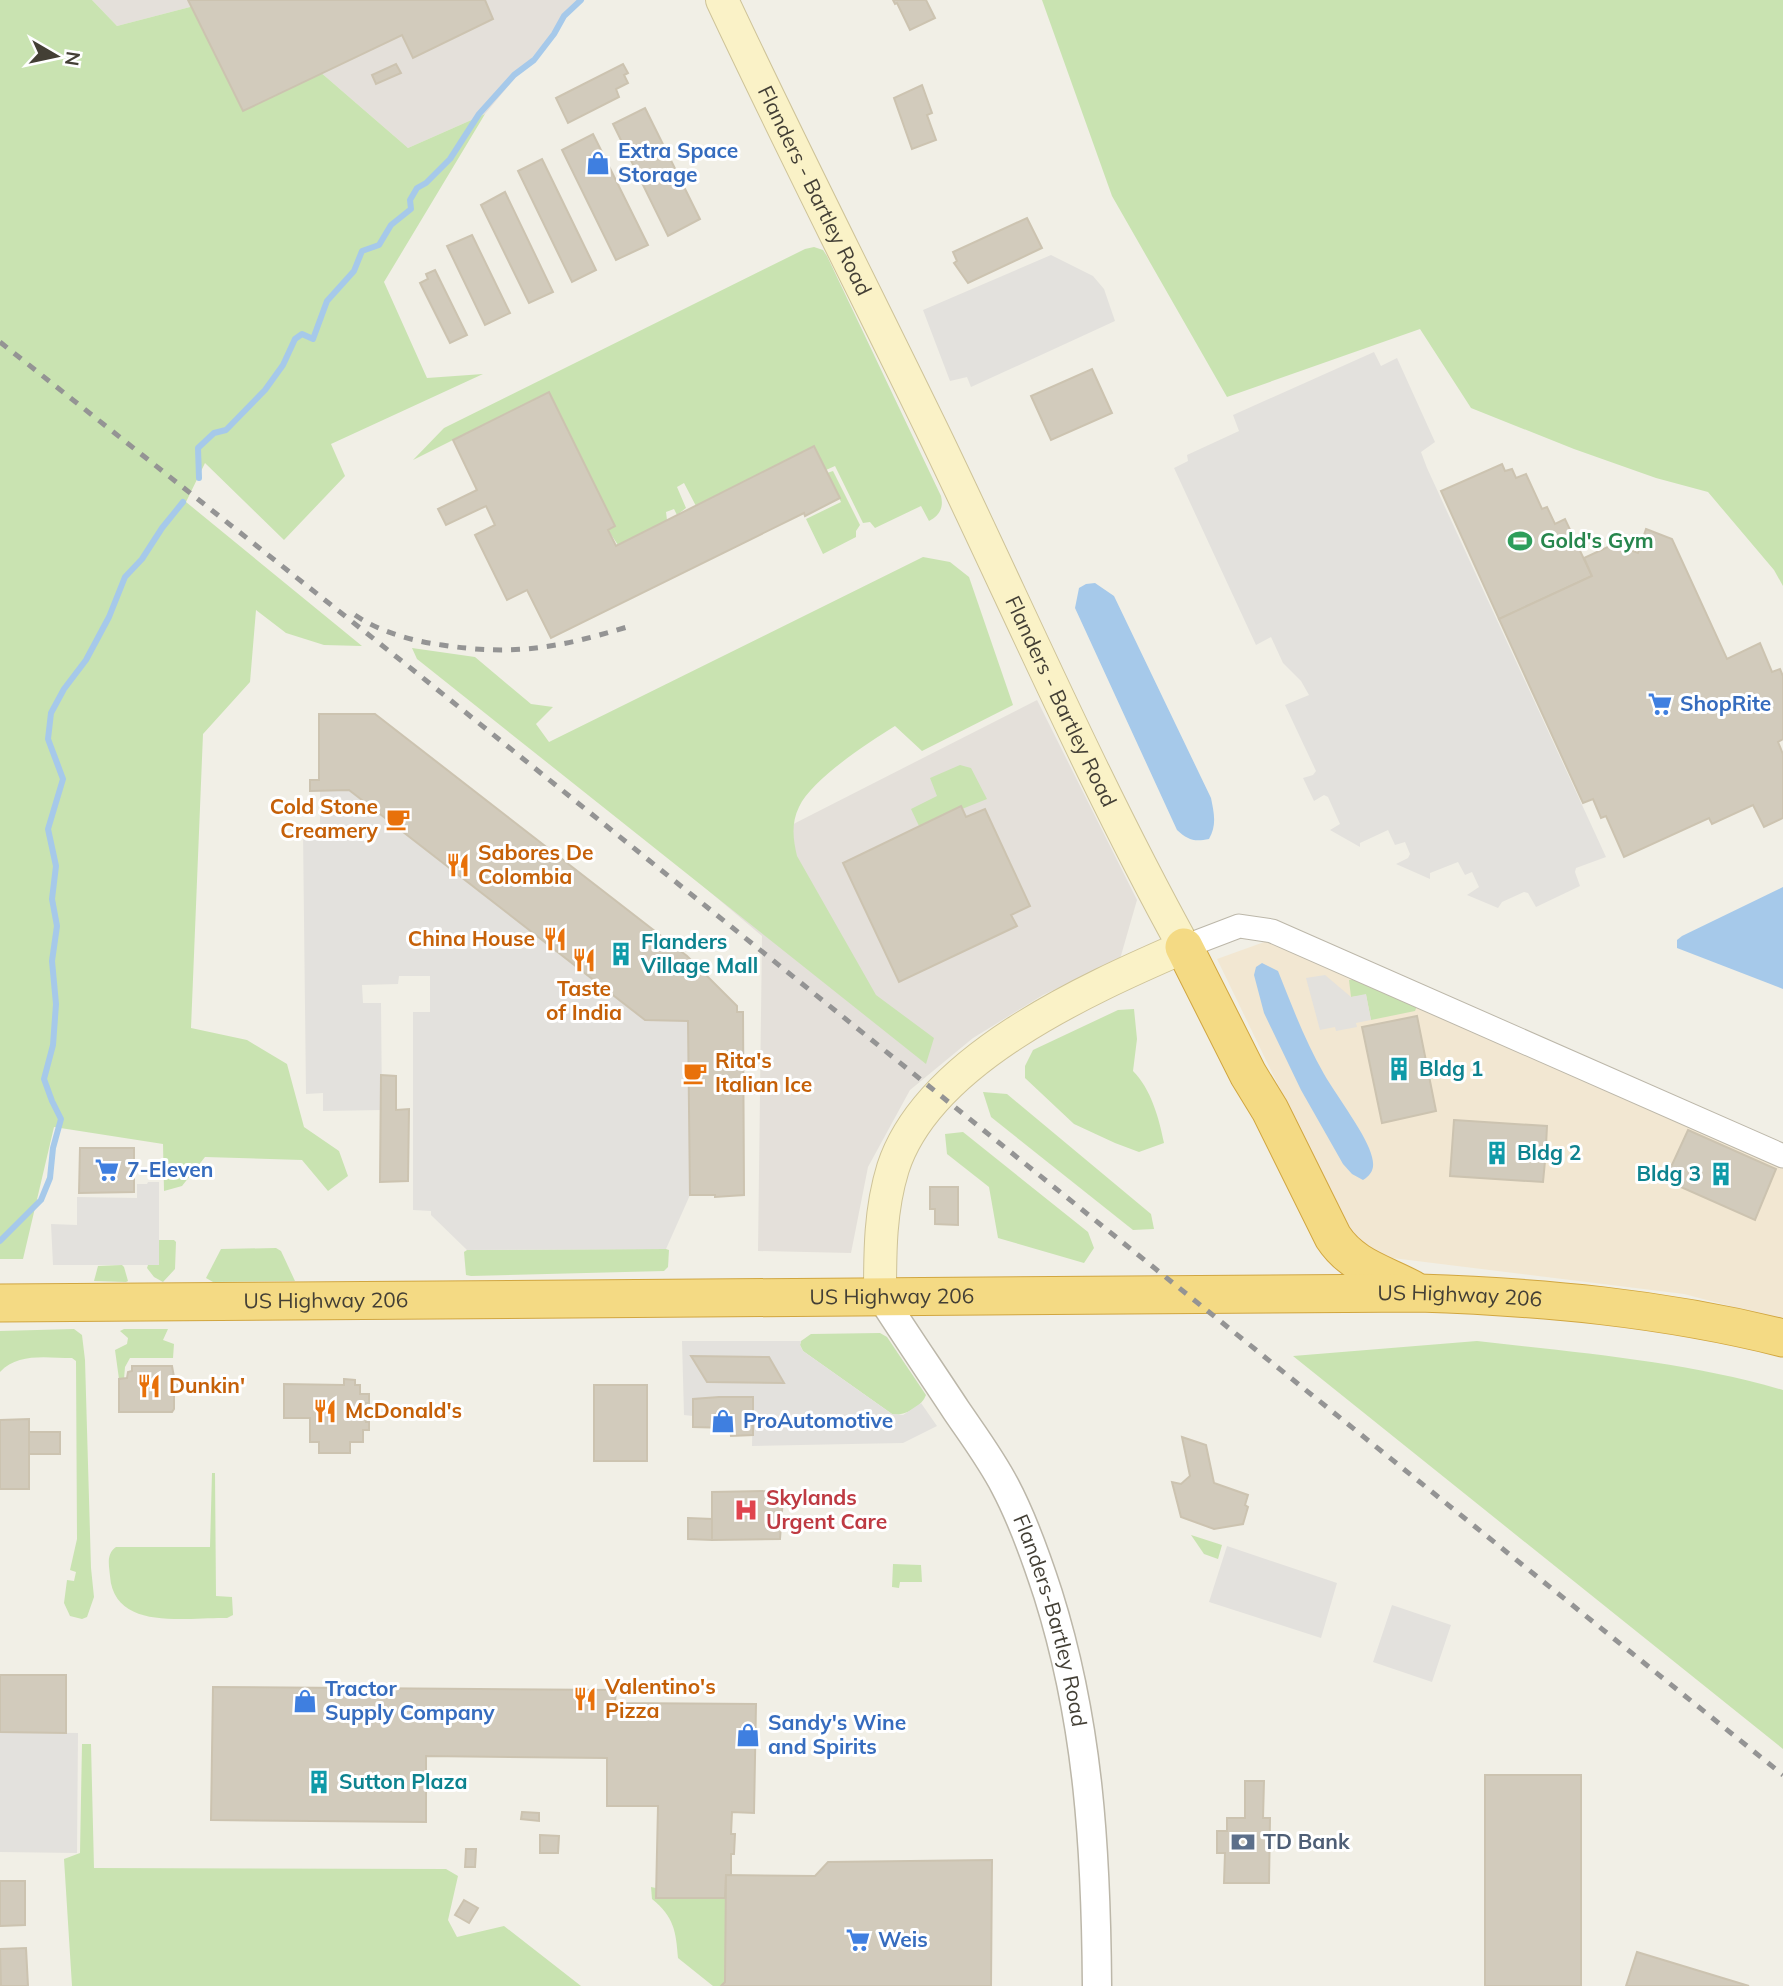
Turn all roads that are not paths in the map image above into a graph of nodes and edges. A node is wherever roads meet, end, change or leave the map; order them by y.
1 (722, 0) edge
2 (1184, 947) junction
3 (1783, 1156) edge
4 (1419, 1293) junction
5 (880, 1295) junction
6 (0, 1303) edge
7 (1783, 1338) edge
8 (1097, 1986) edge

1 - 2 main road, Flanders - Bartley Road
2 - 3 street
2 - 4 highway
2 - 5 main road
4 - 5 highway, US Highway 206
4 - 7 highway, US Highway 206
5 - 6 highway, US Highway 206
5 - 8 street, Flanders-Bartley Road

